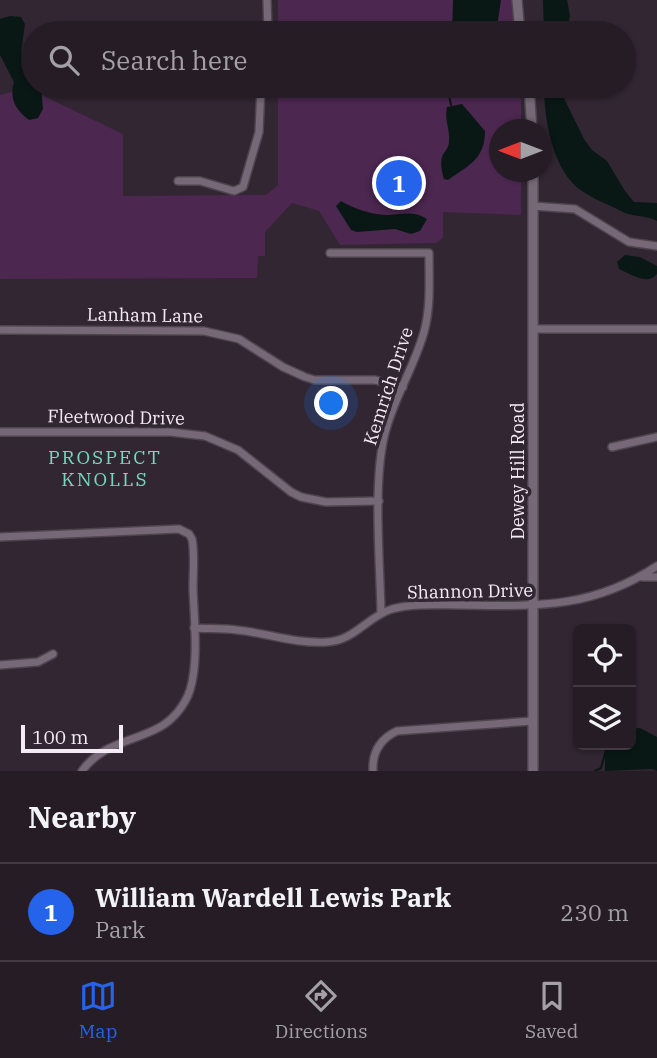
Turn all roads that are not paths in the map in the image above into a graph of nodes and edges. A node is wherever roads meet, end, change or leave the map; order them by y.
1 (267, 0) edge
2 (517, 0) edge
3 (268, 21) edge
4 (519, 21) edge
5 (260, 98) edge
6 (530, 98) edge
7 (531, 119) edge
8 (178, 181) dead end
9 (533, 182) edge
10 (533, 206) junction
11 (657, 246) edge
12 (330, 253) dead end
13 (533, 329) junction
14 (657, 329) edge
15 (0, 330) edge
16 (403, 387) junction
17 (0, 432) edge
18 (657, 437) edge
19 (612, 447) dead end
20 (379, 501) junction
21 (0, 537) edge
22 (657, 566) edge
23 (657, 577) edge
24 (638, 578) junction
25 (533, 606) junction
26 (381, 613) junction
27 (194, 628) junction
28 (52, 654) dead end
29 (0, 665) edge
30 (533, 721) junction
31 (82, 771) edge
32 (373, 771) edge
33 (533, 771) edge

1 - 3 street
2 - 4 street
5 - 8 street
6 - 7 street
9 - 10 street, Dewey Hill Road
10 - 11 street
10 - 13 street, Dewey Hill Road
12 - 16 street, Kemrich Drive
13 - 14 street
13 - 25 street, Dewey Hill Road
15 - 16 street, Lanham Lane
16 - 20 street, Kemrich Drive
17 - 20 street, Fleetwood Drive
18 - 19 street
20 - 26 street, Kemrich Drive
21 - 27 street
22 - 24 street, Shannon Drive
23 - 24 street
24 - 25 street, Shannon Drive
25 - 26 street, Shannon Drive
25 - 30 street, Dewey Hill Road
26 - 27 street, Shannon Drive
27 - 31 street
28 - 29 street
30 - 32 street
30 - 33 street, Dewey Hill Road

